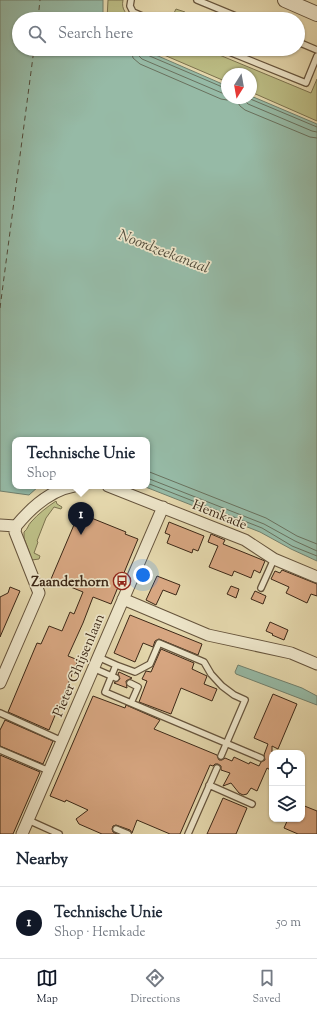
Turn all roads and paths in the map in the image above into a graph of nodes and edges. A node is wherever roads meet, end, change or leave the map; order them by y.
1 (131, 0) edge
2 (197, 0) edge
3 (296, 2) edge
4 (133, 12) edge
5 (226, 12) edge
6 (317, 14) edge
7 (305, 45) edge
8 (317, 50) edge
9 (239, 56) edge
10 (317, 56) edge
11 (63, 489) edge
12 (116, 489) edge
13 (163, 507) junction
14 (0, 525) edge
15 (16, 526) junction
16 (274, 559) junction
17 (317, 577) edge
18 (261, 588) dead end
19 (123, 599) junction
20 (98, 657) junction
21 (317, 664) edge
22 (116, 665) junction
23 (93, 668) junction
24 (114, 677) junction
25 (0, 683) edge
26 (130, 683) dead end
27 (131, 703) junction
28 (0, 713) edge
29 (62, 740) junction
30 (227, 743) junction
31 (0, 750) edge
32 (221, 756) dead end
33 (261, 758) dead end
34 (216, 768) dead end
35 (49, 771) junction
36 (209, 785) junction
37 (252, 804) dead end
38 (28, 820) junction
39 (116, 829) dead end
40 (22, 834) edge
41 (59, 834) edge
42 (128, 834) edge
43 (188, 834) edge

1 - 4 lane
2 - 5 lane
3 - 6 street
7 - 8 lane
9 - 10 lane
11 - 15 street
12 - 13 street, Hemkade
13 - 16 street, Hemkade
13 - 19 street, Pieter Ghijsenlaan
14 - 15 street
15 - 25 street
16 - 17 street, Hemkade
16 - 18 lane
19 - 20 street, Pieter Ghijsenlaan
19 - 21 street
20 - 22 lane
20 - 23 street, Pieter Ghijsenlaan
22 - 24 lane
22 - 30 lane
23 - 24 lane
23 - 29 street, Pieter Ghijsenlaan
24 - 27 lane
26 - 27 lane
27 - 30 lane
28 - 29 lane
29 - 35 street, Pieter Ghijsenlaan
30 - 32 lane
30 - 33 lane
31 - 35 lane
34 - 36 lane
35 - 38 street, Pieter Ghijsenlaan
36 - 37 lane
36 - 43 lane
38 - 40 street, Pieter Ghijsenlaan
38 - 41 lane
39 - 42 lane

